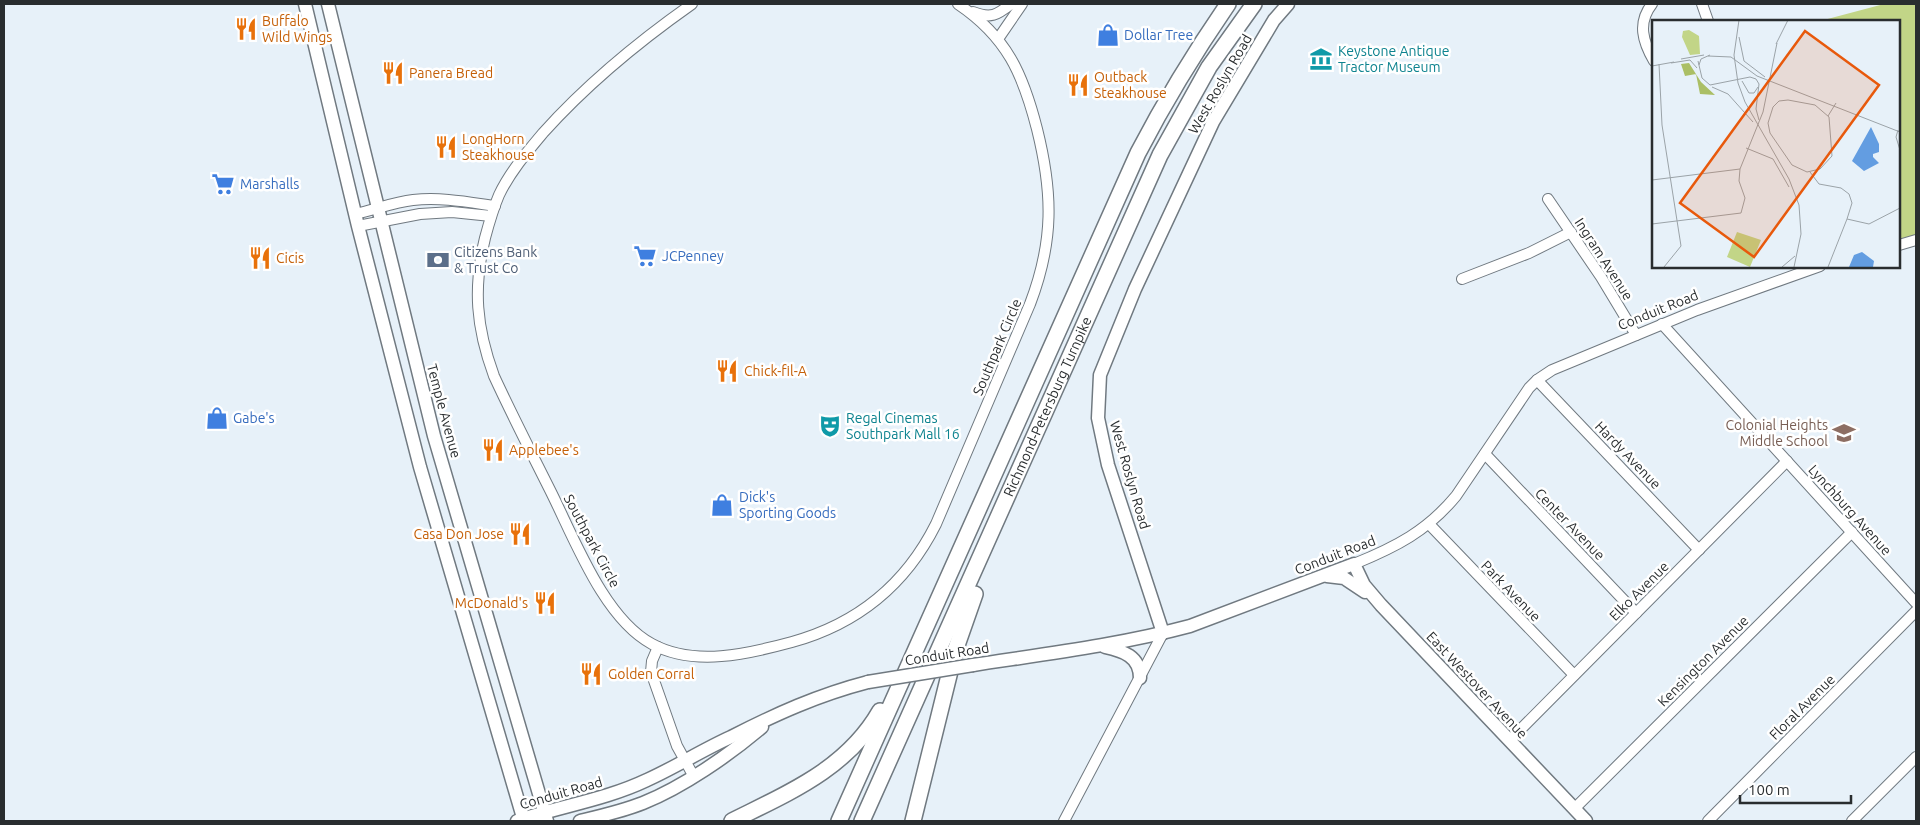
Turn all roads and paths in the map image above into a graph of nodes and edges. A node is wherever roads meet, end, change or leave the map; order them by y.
1 (305, 4) edge
2 (328, 4) edge
3 (692, 4) edge
4 (958, 4) edge
5 (1012, 4) edge
6 (1022, 4) edge
7 (1228, 4) edge
8 (1254, 4) edge
9 (1288, 4) edge
10 (1652, 4) edge
11 (1702, 4) edge
12 (967, 10) junction
13 (1708, 20) edge
14 (995, 35) junction
15 (1652, 58) edge
16 (1548, 199) dead end
17 (495, 206) junction
18 (377, 209) junction
19 (491, 216) junction
20 (357, 220) junction
21 (380, 222) junction
22 (1571, 232) junction
23 (1916, 240) edge
24 (1900, 245) edge
25 (1785, 268) edge
26 (1814, 268) edge
27 (1787, 277) junction
28 (1462, 279) dead end
29 (1662, 324) junction
30 (1636, 335) junction
31 (1537, 380) junction
32 (1485, 454) junction
33 (1787, 460) junction
34 (1016, 478) junction
35 (1429, 524) junction
36 (1852, 532) junction
37 (1699, 550) junction
38 (1354, 564) junction
39 (1322, 576) junction
40 (1916, 603) edge
41 (1381, 605) junction
42 (1916, 611) edge
43 (1636, 612) junction
44 (929, 623) junction
45 (1163, 633) junction
46 (1098, 646) junction
47 (658, 647) junction
48 (1574, 676) junction
49 (1140, 678) junction
50 (776, 716) junction
51 (1510, 740) junction
52 (1916, 756) edge
53 (685, 761) junction
54 (693, 775) junction
55 (1574, 809) junction
56 (546, 817) edge
57 (522, 820) edge
58 (580, 821) edge
59 (732, 821) edge
60 (839, 821) edge
61 (862, 821) edge
62 (913, 821) edge
63 (1064, 821) edge
64 (1586, 821) edge
65 (1708, 821) edge
66 (1852, 821) edge

1 - 20 main road
2 - 18 main road, Temple Avenue
3 - 17 street, Southpark Circle
4 - 12 street
5 - 12 street
5 - 14 street
6 - 14 street
7 - 44 highway, Richmond-Petersburg Turnpike
8 - 34 highway, Richmond-Petersburg Turnpike
9 - 45 main road, West Roslyn Road
10 - 15 street
11 - 13 street
12 - 14 street, Southpark Circle
14 - 47 street, Southpark Circle
16 - 22 street, Ingram Avenue
17 - 18 street
17 - 19 street, Southpark Circle
18 - 20 street
18 - 21 main road, Temple Avenue
19 - 21 street
19 - 47 street, Southpark Circle
20 - 21 street
20 - 57 main road
21 - 56 main road, Temple Avenue
22 - 28 street
22 - 30 street, Ingram Avenue
23 - 24 street
25 - 27 street
26 - 27 street, Conduit Road
27 - 29 street, Conduit Road
29 - 30 street, Conduit Road
29 - 33 street, Lynchburg Avenue
30 - 31 street, Conduit Road
31 - 32 street, Conduit Road
31 - 37 street, Hardy Avenue
32 - 35 street, Conduit Road
32 - 43 street, Center Avenue
33 - 36 street, Lynchburg Avenue
33 - 37 street, Elko Avenue
34 - 61 highway, Richmond-Petersburg Turnpike
34 - 62 highway
35 - 38 street, Conduit Road
35 - 48 street, Park Avenue
36 - 40 street, Lynchburg Avenue
36 - 55 street, Kensington Avenue
37 - 43 street, Elko Avenue
38 - 39 main road, Conduit Road
38 - 41 main road, East Westover Avenue
39 - 41 main road
39 - 45 main road, Conduit Road
41 - 51 main road, East Westover Avenue
42 - 65 street, Floral Avenue
43 - 48 street, Elko Avenue
44 - 59 highway
44 - 60 highway, Richmond-Petersburg Turnpike
45 - 46 main road, Conduit Road
45 - 49 street
46 - 49 main road
46 - 50 main road, Conduit Road, bridge
47 - 53 street
48 - 51 street, Elko Avenue
49 - 63 street
50 - 53 main road, Conduit Road
50 - 54 main road, Conduit Road
51 - 55 main road, East Westover Avenue
52 - 66 street
53 - 54 street
53 - 56 main road, Conduit Road
54 - 58 main road, Conduit Road
55 - 64 main road, East Westover Avenue
56 - 57 main road, Conduit Road

